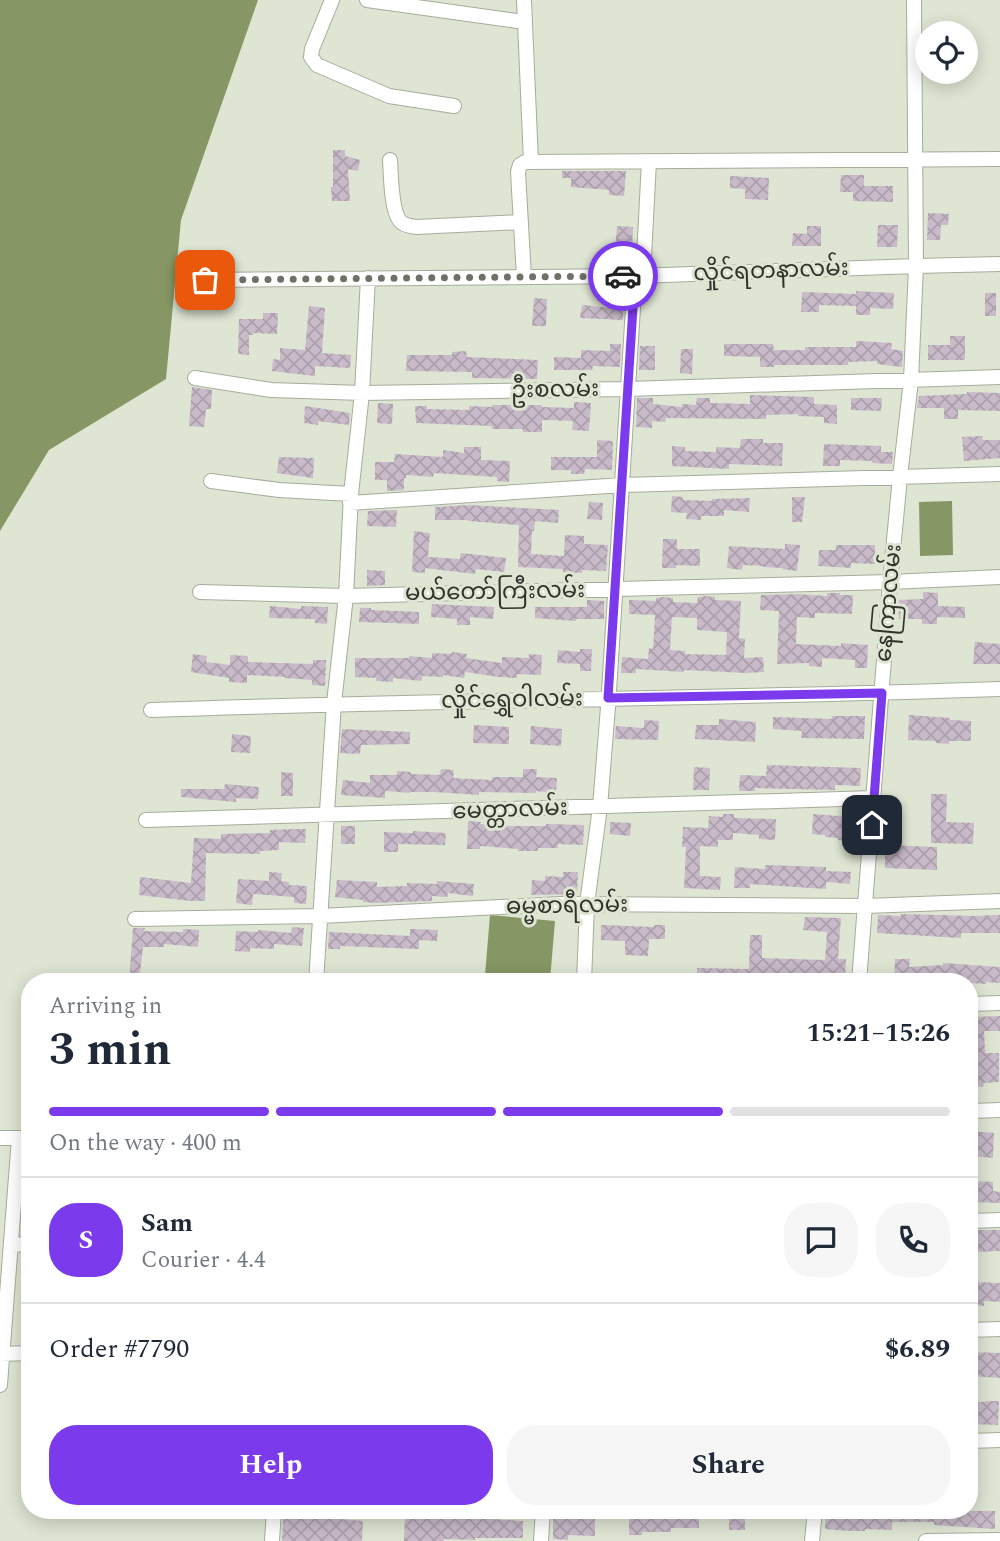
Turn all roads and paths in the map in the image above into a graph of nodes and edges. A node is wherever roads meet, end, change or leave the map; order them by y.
1 (332, 0) edge
2 (367, 0) edge
3 (524, 0) edge
4 (914, 0) edge
5 (524, 22) junction
6 (454, 106) dead end
7 (916, 159) junction
8 (1000, 159) edge
9 (390, 160) dead end
10 (649, 161) junction
11 (531, 162) junction
12 (521, 222) junction
13 (1000, 264) edge
14 (916, 266) junction
15 (639, 276) junction
16 (524, 277) junction
17 (368, 278) junction
18 (205, 280) dead end
19 (1000, 377) edge
20 (195, 378) dead end
21 (911, 380) junction
22 (628, 389) junction
23 (362, 393) junction
24 (1000, 474) edge
25 (900, 477) junction
26 (211, 481) dead end
27 (623, 485) junction
28 (351, 498) junction
29 (1000, 577) edge
30 (890, 582) junction
31 (615, 589) junction
32 (201, 592) dead end
33 (346, 596) junction
34 (1000, 689) edge
35 (882, 693) junction
36 (608, 698) junction
37 (334, 704) junction
38 (150, 710) dead end
39 (874, 798) junction
40 (600, 807) junction
41 (327, 815) junction
42 (146, 820) dead end
43 (1000, 901) edge
44 (587, 904) junction
45 (865, 905) junction
46 (320, 916) junction
47 (135, 919) dead end
48 (317, 973) edge
49 (584, 973) edge
50 (860, 973) edge
51 (1000, 1003) edge
52 (978, 1004) edge
53 (1000, 1110) edge
54 (978, 1111) edge
55 (0, 1138) edge
56 (21, 1138) edge
57 (21, 1163) edge
58 (1000, 1220) edge
59 (978, 1221) edge
60 (21, 1244) edge
61 (11, 1245) junction
62 (1000, 1329) edge
63 (978, 1330) edge
64 (21, 1353) edge
65 (1, 1354) edge
66 (0, 1385) edge
67 (1000, 1440) edge
68 (978, 1441) edge
69 (273, 1519) edge
70 (542, 1519) edge
71 (814, 1519) edge
72 (1000, 1540) edge
73 (272, 1541) edge
74 (541, 1541) edge
75 (813, 1541) edge
76 (926, 1541) edge

1 - 6 street
2 - 5 street
3 - 5 street
4 - 7 street, နေကြာလမ်း
5 - 11 street
7 - 8 street
7 - 10 street
7 - 14 street, နေကြာလမ်း
9 - 12 street
10 - 11 street
10 - 15 street
11 - 12 street
12 - 16 street
13 - 14 street, လှိုင်ရတနာလမ်း
14 - 15 street, လှိုင်ရတနာလမ်း
14 - 21 street, နေကြာလမ်း
15 - 16 street, လှိုင်ရတနာလမ်း
15 - 22 street
16 - 17 street, လှိုင်ရတနာလမ်း
17 - 18 street, လှိုင်ရတနာလမ်း
17 - 23 street
19 - 21 street, ဦးစလမ်း
20 - 23 street, ဦးစလမ်း
21 - 22 street, ဦးစလမ်း
21 - 25 street, နေကြာလမ်း
22 - 23 street, ဦးစလမ်း
22 - 27 street
23 - 28 street
24 - 25 street
25 - 27 street
25 - 30 street, နေကြာလမ်း
26 - 28 street
27 - 28 street
27 - 31 street
28 - 33 street
29 - 30 street, မယ်တော်ကြီးလမ်း
30 - 31 street, မယ်တော်ကြီးလမ်း
30 - 35 street, နေကြာလမ်း
31 - 33 street, မယ်တော်ကြီးလမ်း
31 - 36 street
32 - 33 street, မယ်တော်ကြီးလမ်း
33 - 37 street
34 - 35 street, လှိုင်ရွှေဝါလမ်း
35 - 36 street, လှိုင်ရွှေဝါလမ်း
35 - 39 street, နေကြာလမ်း
36 - 37 street, လှိုင်ရွှေဝါလမ်း
36 - 40 street
37 - 38 street, လှိုင်ရွှေဝါလမ်း
37 - 41 street
39 - 40 street, မေတ္တာလမ်း
39 - 45 street, နေကြာလမ်း
40 - 41 street, မေတ္တာလမ်း
40 - 44 street
41 - 42 street, မေတ္တာလမ်း
41 - 46 street
43 - 45 street, ဓမ္မစာရီလမ်း
44 - 45 street, ဓမ္မစာရီလမ်း
44 - 46 street, ဓမ္မစာရီလမ်း
44 - 49 street
45 - 50 street, နေကြာလမ်း
46 - 47 street, ဓမ္မစာရီလမ်း
46 - 48 street
51 - 52 street
53 - 54 street
55 - 56 street
57 - 61 street
58 - 59 street
60 - 61 street
61 - 65 street
62 - 63 street
64 - 65 street
65 - 66 street
67 - 68 street
69 - 73 street
70 - 74 street
71 - 75 street
72 - 76 street

